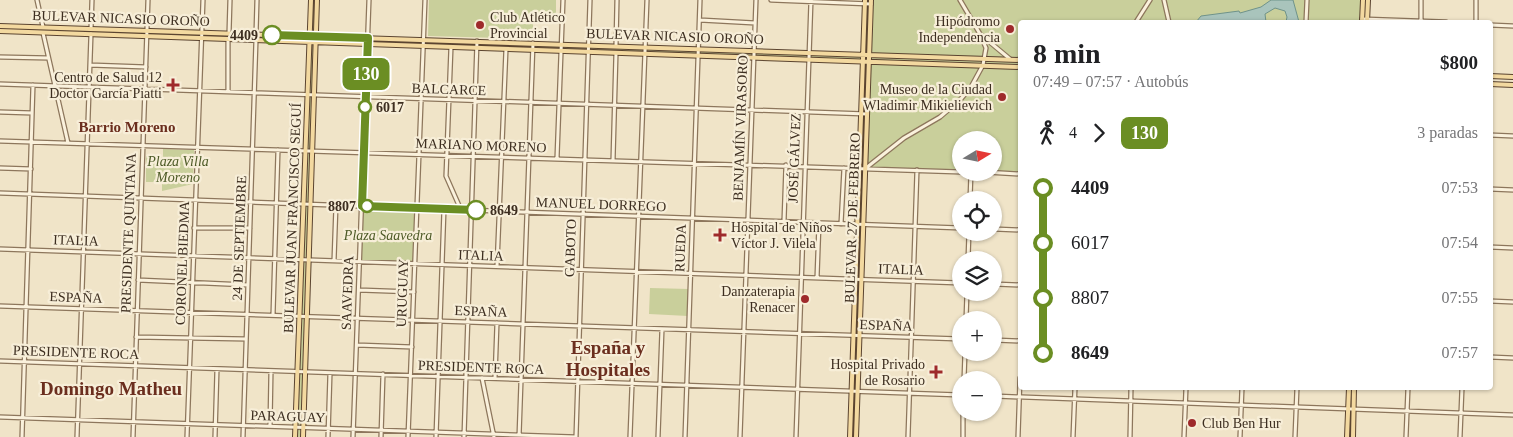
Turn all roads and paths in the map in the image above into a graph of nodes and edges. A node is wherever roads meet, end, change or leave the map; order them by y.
1 (37, 0) edge
2 (92, 0) edge
3 (148, 0) edge
4 (203, 0) edge
5 (230, 0) edge
6 (258, 0) edge
7 (311, 0) edge
8 (317, 0) edge
9 (369, 0) edge
10 (425, 0) edge
11 (563, 0) edge
12 (590, 0) edge
13 (617, 0) edge
14 (647, 0) edge
15 (700, 0) edge
16 (756, 0) edge
17 (771, 0) edge
18 (960, 0) edge
19 (1150, 0) edge
20 (1164, 0) edge
21 (1307, 0) edge
22 (1363, 0) edge
23 (1368, 0) edge
24 (1421, 0) edge
25 (1476, 0) edge
26 (811, 1) edge
27 (865, 2) edge
28 (871, 2) edge
29 (700, 20) junction
30 (1137, 20) edge
31 (1169, 20) edge
32 (1306, 20) edge
33 (1365, 20) edge
34 (1365, 20) edge
35 (1421, 20) edge
36 (1476, 20) edge
37 (755, 22) junction
38 (1493, 24) edge
39 (0, 26) edge
40 (1513, 26) edge
41 (42, 27) junction
42 (91, 28) junction
43 (147, 30) junction
44 (0, 31) edge
45 (202, 32) junction
46 (43, 33) junction
47 (228, 33) junction
48 (91, 34) junction
49 (256, 34) junction
50 (980, 34) junction
51 (147, 36) junction
52 (310, 36) junction
53 (316, 36) junction
54 (202, 38) junction
55 (368, 38) junction
56 (228, 39) junction
57 (424, 39) junction
58 (256, 40) junction
59 (477, 41) junction
60 (309, 42) junction
61 (316, 42) junction
62 (533, 43) junction
63 (368, 44) junction
64 (561, 44) junction
65 (588, 44) junction
66 (616, 45) junction
67 (424, 46) junction
68 (645, 46) junction
69 (451, 47) junction
70 (477, 48) junction
71 (698, 48) junction
72 (506, 49) junction
73 (533, 50) junction
74 (561, 50) junction
75 (754, 50) junction
76 (588, 52) junction
77 (809, 52) junction
78 (616, 53) junction
79 (645, 54) junction
80 (863, 54) junction
81 (869, 54) junction
82 (698, 56) junction
83 (0, 57) edge
84 (48, 58) junction
85 (984, 58) junction
86 (754, 59) junction
87 (1011, 59) junction
88 (809, 60) junction
89 (1018, 60) edge
90 (862, 61) junction
91 (869, 61) junction
92 (983, 65) junction
93 (90, 66) junction
94 (146, 66) junction
95 (1014, 66) junction
96 (1018, 66) edge
97 (1018, 69) edge
98 (1493, 76) edge
99 (1513, 77) edge
100 (0, 84) edge
101 (33, 84) junction
102 (1493, 84) edge
103 (54, 85) junction
104 (1513, 85) edge
105 (89, 86) junction
106 (145, 88) junction
107 (200, 90) junction
108 (228, 91) junction
109 (255, 92) junction
110 (307, 94) junction
111 (314, 95) junction
112 (366, 97) junction
113 (421, 99) junction
114 (449, 100) junction
115 (475, 101) junction
116 (503, 102) junction
117 (531, 103) junction
118 (559, 104) junction
119 (586, 105) junction
120 (614, 106) junction
121 (643, 107) junction
122 (696, 109) junction
123 (752, 110) junction
124 (0, 112) edge
125 (807, 112) junction
126 (32, 113) junction
127 (861, 114) junction
128 (867, 114) junction
129 (1493, 135) edge
130 (1513, 136) edge
131 (0, 141) edge
132 (32, 142) junction
133 (68, 143) junction
134 (87, 144) junction
135 (143, 146) junction
136 (198, 148) junction
137 (252, 149) junction
138 (278, 150) junction
139 (305, 151) junction
140 (313, 151) junction
141 (364, 153) junction
142 (419, 154) junction
143 (447, 155) junction
144 (473, 156) junction
145 (501, 157) junction
146 (529, 158) junction
147 (557, 158) junction
148 (585, 159) junction
149 (613, 160) junction
150 (640, 161) junction
151 (694, 162) junction
152 (750, 164) junction
153 (786, 165) junction
154 (805, 166) junction
155 (0, 168) edge
156 (844, 168) junction
157 (859, 168) junction
158 (31, 169) junction
159 (865, 169) junction
160 (917, 170) junction
161 (952, 172) edge
162 (1002, 173) edge
163 (1018, 174) edge
164 (1493, 189) edge
165 (1513, 190) edge
166 (0, 193) edge
167 (30, 194) junction
168 (85, 197) junction
169 (141, 198) junction
170 (196, 200) junction
171 (251, 202) junction
172 (276, 203) junction
173 (303, 204) junction
174 (311, 205) junction
175 (336, 205) junction
176 (362, 206) junction
177 (416, 208) junction
178 (444, 209) junction
179 (461, 210) junction
180 (472, 210) junction
181 (499, 211) junction
182 (527, 212) junction
183 (583, 214) junction
184 (638, 216) junction
185 (693, 218) junction
186 (748, 220) junction
187 (784, 222) junction
188 (803, 222) junction
189 (818, 223) junction
190 (841, 224) junction
191 (858, 224) junction
192 (863, 224) junction
193 (915, 226) junction
194 (194, 228) junction
195 (250, 228) junction
196 (952, 228) edge
197 (1002, 229) edge
198 (1018, 230) edge
199 (1493, 247) edge
200 (1513, 248) edge
201 (0, 249) edge
202 (28, 250) junction
203 (83, 252) junction
204 (139, 254) junction
205 (194, 255) junction
206 (249, 258) junction
207 (275, 259) junction
208 (302, 260) junction
209 (310, 260) junction
210 (334, 261) junction
211 (360, 262) junction
212 (415, 264) junction
213 (442, 264) junction
214 (470, 266) junction
215 (497, 266) junction
216 (525, 268) junction
217 (581, 269) junction
218 (636, 271) junction
219 (691, 273) junction
220 (746, 275) junction
221 (801, 277) junction
222 (817, 278) junction
223 (856, 279) junction
224 (861, 279) junction
225 (138, 280) junction
226 (913, 281) junction
227 (193, 282) junction
228 (952, 283) edge
229 (1002, 284) edge
230 (248, 285) junction
231 (1018, 285) edge
232 (358, 290) junction
233 (414, 292) junction
234 (1493, 301) edge
235 (1513, 302) edge
236 (0, 306) edge
237 (26, 306) junction
238 (81, 309) junction
239 (137, 310) junction
240 (192, 312) junction
241 (247, 314) junction
242 (273, 315) junction
243 (299, 316) junction
244 (308, 316) junction
245 (358, 318) junction
246 (412, 320) junction
247 (440, 321) junction
248 (468, 322) junction
249 (496, 323) junction
250 (523, 324) junction
251 (579, 326) junction
252 (634, 328) junction
253 (662, 329) junction
254 (689, 330) junction
255 (744, 332) junction
256 (799, 334) junction
257 (854, 336) junction
258 (859, 336) junction
259 (136, 337) junction
260 (911, 337) junction
261 (190, 338) junction
262 (952, 339) edge
263 (246, 340) junction
264 (1002, 340) edge
265 (1018, 341) edge
266 (357, 345) junction
267 (412, 347) junction
268 (1493, 357) edge
269 (1513, 358) edge
270 (0, 361) edge
271 (25, 362) junction
272 (80, 364) junction
273 (135, 366) junction
274 (190, 368) junction
275 (217, 368) junction
276 (246, 370) junction
277 (271, 370) junction
278 (297, 371) junction
279 (306, 372) junction
280 (330, 373) junction
281 (356, 374) junction
282 (383, 374) junction
283 (410, 375) junction
284 (438, 376) junction
285 (466, 377) junction
286 (482, 378) junction
287 (495, 378) junction
288 (521, 379) junction
289 (577, 381) junction
290 (632, 383) junction
291 (660, 384) junction
292 (687, 385) junction
293 (742, 387) junction
294 (798, 389) junction
295 (1019, 390) edge
296 (1075, 390) edge
297 (1132, 390) edge
298 (1186, 390) edge
299 (1242, 390) edge
300 (1297, 390) edge
301 (1349, 390) edge
302 (1354, 390) edge
303 (1408, 390) edge
304 (1462, 390) edge
305 (852, 391) junction
306 (858, 391) junction
307 (909, 393) junction
308 (952, 395) edge
309 (1002, 396) edge
310 (1019, 397) junction
311 (1075, 399) junction
312 (1131, 401) junction
313 (1186, 403) junction
314 (1242, 405) junction
315 (1297, 407) junction
316 (1351, 409) junction
317 (1407, 411) junction
318 (1461, 413) junction
319 (1513, 414) edge
320 (0, 417) edge
321 (23, 418) junction
322 (78, 419) junction
323 (133, 421) junction
324 (963, 421) edge
325 (187, 423) junction
326 (215, 424) junction
327 (244, 425) junction
328 (270, 426) junction
329 (295, 428) junction
330 (304, 428) junction
331 (328, 428) junction
332 (354, 429) junction
333 (381, 430) junction
334 (408, 431) junction
335 (436, 432) junction
336 (464, 435) edge
337 (494, 436) edge
338 (519, 436) edge
339 (22, 437) edge
340 (77, 437) edge
341 (132, 437) edge
342 (187, 437) edge
343 (214, 437) edge
344 (244, 437) edge
345 (295, 437) edge
346 (303, 437) edge
347 (328, 437) edge
348 (354, 437) edge
349 (381, 437) edge
350 (408, 437) edge
351 (436, 437) edge
352 (549, 437) edge
353 (576, 437) edge
354 (630, 437) edge
355 (658, 437) edge
356 (685, 437) edge
357 (740, 437) edge
358 (796, 437) edge
359 (850, 437) edge
360 (856, 437) edge
361 (908, 437) edge
362 (963, 437) edge
363 (1018, 437) edge
364 (1073, 437) edge
365 (1130, 437) edge
366 (1184, 437) edge
367 (1240, 437) edge
368 (1295, 437) edge
369 (1347, 437) edge
370 (1352, 437) edge
371 (1406, 437) edge
372 (1460, 437) edge

1 - 41 street
2 - 42 street
3 - 43 street, PRESIDENTE QUINTANA
4 - 45 street, CORONEL BIEDMA
5 - 47 street
6 - 49 street
7 - 52 main road, BULEVAR JUAN FRANCISCO SEGUÍ
8 - 53 main road, BULEVAR JUAN FRANCISCO SEGUÍ
9 - 55 street, SAAVEDRA
10 - 57 street, URUGUAY
11 - 64 street
12 - 65 street, GABOTO
13 - 66 street
14 - 68 street
15 - 29 street, RUEDA
16 - 37 street, BENJAMÍN VIRASORO
17 - 26 street
18 - 50 street
19 - 30 street
20 - 31 street
21 - 32 street
22 - 33 main road
23 - 34 main road
24 - 35 street
25 - 36 street
26 - 27 street
26 - 77 street, JOSÉ GÁLVEZ
27 - 28 street
27 - 80 main road, BULEVAR 27 DE FEBRERO
28 - 81 main road, BULEVAR 27 DE FEBRERO
29 - 37 street
29 - 71 street, RUEDA
37 - 75 street, BENJAMÍN VIRASORO
38 - 40 street
39 - 41 main road, BULEVAR NICASIO OROÑO
41 - 42 main road, BULEVAR NICASIO OROÑO
42 - 43 main road, BULEVAR NICASIO OROÑO
43 - 45 main road, BULEVAR NICASIO OROÑO
43 - 51 street, PRESIDENTE QUINTANA
44 - 46 main road, BULEVAR NICASIO OROÑO
45 - 47 main road, BULEVAR NICASIO OROÑO
45 - 54 street, CORONEL BIEDMA
46 - 48 main road, BULEVAR NICASIO OROÑO
46 - 84 street
47 - 49 main road, BULEVAR NICASIO OROÑO
48 - 51 main road, BULEVAR NICASIO OROÑO
48 - 93 street
49 - 52 main road, BULEVAR NICASIO OROÑO
50 - 85 street
50 - 87 street
51 - 54 main road, BULEVAR NICASIO OROÑO
51 - 94 street, PRESIDENTE QUINTANA
52 - 53 main road, BULEVAR NICASIO OROÑO
52 - 60 main road, BULEVAR JUAN FRANCISCO SEGUÍ
53 - 55 main road, BULEVAR NICASIO OROÑO
53 - 61 main road, BULEVAR JUAN FRANCISCO SEGUÍ
54 - 56 main road, BULEVAR NICASIO OROÑO
54 - 107 street, CORONEL BIEDMA
55 - 57 main road, BULEVAR NICASIO OROÑO
55 - 63 street, SAAVEDRA
56 - 58 main road, BULEVAR NICASIO OROÑO
56 - 108 street
57 - 59 main road, BULEVAR NICASIO OROÑO
57 - 67 street, URUGUAY
58 - 60 main road, BULEVAR NICASIO OROÑO
58 - 109 street, 24 DE SEPTIEMBRE
59 - 62 main road, BULEVAR NICASIO OROÑO
59 - 70 street
60 - 61 main road, BULEVAR NICASIO OROÑO
60 - 110 main road, BULEVAR JUAN FRANCISCO SEGUÍ
61 - 63 main road, BULEVAR NICASIO OROÑO
61 - 111 main road, BULEVAR JUAN FRANCISCO SEGUÍ
62 - 64 main road, BULEVAR NICASIO OROÑO
62 - 73 street
63 - 67 main road, BULEVAR NICASIO OROÑO
63 - 112 street, SAAVEDRA
64 - 65 main road, BULEVAR NICASIO OROÑO
64 - 74 street
65 - 66 main road, BULEVAR NICASIO OROÑO
65 - 76 street, GABOTO
66 - 68 main road, BULEVAR NICASIO OROÑO
67 - 69 main road, BULEVAR NICASIO OROÑO
67 - 113 street, URUGUAY
68 - 71 main road, BULEVAR NICASIO OROÑO
68 - 79 street
69 - 70 main road, BULEVAR NICASIO OROÑO
69 - 114 street
70 - 72 main road, BULEVAR NICASIO OROÑO
70 - 115 street
71 - 75 main road, BULEVAR NICASIO OROÑO
71 - 82 street, RUEDA
72 - 73 main road, BULEVAR NICASIO OROÑO
72 - 116 street
73 - 74 main road, BULEVAR NICASIO OROÑO
73 - 117 street
74 - 76 main road, BULEVAR NICASIO OROÑO
74 - 118 street
75 - 77 main road, BULEVAR NICASIO OROÑO
75 - 86 street, BENJAMÍN VIRASORO
76 - 78 main road, BULEVAR NICASIO OROÑO
76 - 119 street, GABOTO
77 - 80 main road, BULEVAR NICASIO OROÑO
77 - 88 street, JOSÉ GÁLVEZ
78 - 79 main road, BULEVAR NICASIO OROÑO
78 - 120 street
79 - 82 main road, BULEVAR NICASIO OROÑO
79 - 121 street
80 - 81 main road, BULEVAR NICASIO OROÑO
80 - 90 main road, BULEVAR 27 DE FEBRERO
81 - 85 main road, BULEVAR NICASIO OROÑO
81 - 91 main road, BULEVAR 27 DE FEBRERO
82 - 86 main road, BULEVAR NICASIO OROÑO
82 - 122 street, RUEDA
83 - 84 street
84 - 103 street
85 - 87 main road, BULEVAR NICASIO OROÑO
85 - 92 street
86 - 88 main road, BULEVAR NICASIO OROÑO
86 - 123 street, BENJAMÍN VIRASORO
87 - 89 main road, BULEVAR NICASIO OROÑO
88 - 90 main road, BULEVAR NICASIO OROÑO
88 - 125 street, JOSÉ GÁLVEZ
90 - 91 main road, BULEVAR NICASIO OROÑO
90 - 127 main road, BULEVAR 27 DE FEBRERO
91 - 92 main road, BULEVAR NICASIO OROÑO
91 - 128 main road, BULEVAR 27 DE FEBRERO
92 - 95 main road, BULEVAR NICASIO OROÑO
92 - 159 street
93 - 94 street
93 - 105 street
94 - 106 street, PRESIDENTE QUINTANA
95 - 96 main road, BULEVAR NICASIO OROÑO
95 - 97 street
98 - 99 main road
100 - 101 street, BALCARCE
101 - 103 street, BALCARCE
101 - 126 street
102 - 104 main road
103 - 105 street, BALCARCE
103 - 133 street
105 - 106 street, BALCARCE
105 - 134 street
106 - 107 street, BALCARCE
106 - 135 street, PRESIDENTE QUINTANA
107 - 108 street, BALCARCE
107 - 136 street, CORONEL BIEDMA
108 - 109 street, BALCARCE
109 - 110 street, BALCARCE
109 - 137 street, 24 DE SEPTIEMBRE
110 - 111 street, BALCARCE
110 - 139 main road, BULEVAR JUAN FRANCISCO SEGUÍ
111 - 112 street, BALCARCE
111 - 140 main road, BULEVAR JUAN FRANCISCO SEGUÍ
112 - 113 street, BALCARCE
112 - 141 street, SAAVEDRA
113 - 114 street, BALCARCE
113 - 142 street, URUGUAY
114 - 115 street, BALCARCE
114 - 143 street
115 - 116 street, BALCARCE
115 - 144 street
116 - 117 street, BALCARCE
116 - 145 street
117 - 118 street, BALCARCE
117 - 146 street
118 - 119 street, BALCARCE
118 - 147 street
119 - 120 street, BALCARCE
119 - 148 street, GABOTO
120 - 121 street, BALCARCE
120 - 149 street
121 - 122 street, BALCARCE
121 - 150 street
122 - 123 street, BALCARCE
122 - 151 street, RUEDA
123 - 125 street, BALCARCE
123 - 152 street, BENJAMÍN VIRASORO
124 - 126 street
125 - 127 street, BALCARCE
125 - 154 street, JOSÉ GÁLVEZ
126 - 132 street
127 - 128 street, BALCARCE
127 - 157 main road, BULEVAR 27 DE FEBRERO
128 - 159 main road, BULEVAR 27 DE FEBRERO
129 - 130 street
131 - 132 street, MARIANO MORENO
132 - 133 street, MARIANO MORENO
132 - 158 street
133 - 134 street, MARIANO MORENO
134 - 135 street, MARIANO MORENO
134 - 168 street
135 - 136 street, MARIANO MORENO
135 - 169 street, PRESIDENTE QUINTANA
136 - 137 street, MARIANO MORENO
136 - 170 street, CORONEL BIEDMA
137 - 138 street, MARIANO MORENO
137 - 171 street, 24 DE SEPTIEMBRE
138 - 139 street, MARIANO MORENO
138 - 172 street
139 - 140 street, MARIANO MORENO
139 - 173 main road, BULEVAR JUAN FRANCISCO SEGUÍ
140 - 141 street, MARIANO MORENO
140 - 174 main road, BULEVAR JUAN FRANCISCO SEGUÍ
141 - 142 street, MARIANO MORENO
141 - 176 street, SAAVEDRA
142 - 143 street, MARIANO MORENO
142 - 177 street, URUGUAY
143 - 144 street, MARIANO MORENO
143 - 179 street
144 - 145 street, MARIANO MORENO
144 - 180 street
145 - 146 street, MARIANO MORENO
145 - 181 street
146 - 147 street, MARIANO MORENO
146 - 182 street
147 - 148 street, MARIANO MORENO
148 - 149 street, MARIANO MORENO
148 - 183 street, GABOTO
149 - 150 street, MARIANO MORENO
150 - 151 street, MARIANO MORENO
150 - 184 street
151 - 152 street, MARIANO MORENO
151 - 185 street, RUEDA
152 - 153 street, MARIANO MORENO
152 - 186 street, BENJAMÍN VIRASORO
153 - 154 street, MARIANO MORENO
153 - 187 street
154 - 156 street, MARIANO MORENO
154 - 188 street, JOSÉ GÁLVEZ
155 - 158 street
156 - 157 street, MARIANO MORENO
156 - 190 street
157 - 159 street, MARIANO MORENO
157 - 191 main road, BULEVAR 27 DE FEBRERO
158 - 167 street
159 - 160 street, MARIANO MORENO
159 - 192 main road, BULEVAR 27 DE FEBRERO
160 - 161 street, MARIANO MORENO
160 - 193 street
162 - 163 street
164 - 165 street
166 - 167 street, MANUEL DORREGO
167 - 168 street, MANUEL DORREGO
167 - 202 street
168 - 169 street, MANUEL DORREGO
168 - 203 street
169 - 170 street, MANUEL DORREGO
169 - 204 street, PRESIDENTE QUINTANA
170 - 171 street, MANUEL DORREGO
170 - 194 street, CORONEL BIEDMA
171 - 172 street, MANUEL DORREGO
171 - 195 street, 24 DE SEPTIEMBRE
172 - 173 street, MANUEL DORREGO
172 - 207 street
173 - 174 street, MANUEL DORREGO
173 - 208 main road, BULEVAR JUAN FRANCISCO SEGUÍ
174 - 175 street, MANUEL DORREGO
174 - 209 main road, BULEVAR JUAN FRANCISCO SEGUÍ
175 - 176 street, MANUEL DORREGO
175 - 210 street
176 - 177 street, MANUEL DORREGO
176 - 211 street, SAAVEDRA
177 - 178 street, MANUEL DORREGO
177 - 212 street, URUGUAY
178 - 179 street, MANUEL DORREGO
178 - 213 street
179 - 180 street, MANUEL DORREGO
180 - 181 street, MANUEL DORREGO
180 - 214 street
181 - 182 street, MANUEL DORREGO
181 - 215 street
182 - 183 street, MANUEL DORREGO
182 - 216 street
183 - 184 street, MANUEL DORREGO
183 - 217 street, GABOTO
184 - 185 street, MANUEL DORREGO
184 - 218 street
185 - 186 street, MANUEL DORREGO
185 - 219 street, RUEDA
186 - 187 street, MANUEL DORREGO
186 - 220 street, BENJAMÍN VIRASORO
187 - 188 street, MANUEL DORREGO
188 - 189 street, MANUEL DORREGO
188 - 221 street, JOSÉ GÁLVEZ
189 - 190 street, MANUEL DORREGO
189 - 222 street
190 - 191 street, MANUEL DORREGO
191 - 192 street, MANUEL DORREGO
191 - 223 main road, BULEVAR 27 DE FEBRERO
192 - 193 street, MANUEL DORREGO
192 - 224 main road, BULEVAR 27 DE FEBRERO
193 - 196 street, MANUEL DORREGO
193 - 226 street
194 - 195 street
194 - 205 street, CORONEL BIEDMA
195 - 206 street, 24 DE SEPTIEMBRE
197 - 198 street
199 - 200 street
201 - 202 street, ITALIA
202 - 203 street, ITALIA
202 - 237 street
203 - 204 street, ITALIA
203 - 238 street
204 - 205 street, ITALIA
204 - 225 street, PRESIDENTE QUINTANA
205 - 206 street, ITALIA
205 - 227 street, CORONEL BIEDMA
206 - 207 street, ITALIA
206 - 230 street, 24 DE SEPTIEMBRE
207 - 208 street, ITALIA
207 - 242 street
208 - 209 street, ITALIA
208 - 243 main road, BULEVAR JUAN FRANCISCO SEGUÍ
209 - 210 street, ITALIA
209 - 244 main road, BULEVAR JUAN FRANCISCO SEGUÍ
210 - 211 street, ITALIA
211 - 212 street, ITALIA
211 - 232 street, SAAVEDRA
212 - 213 street, ITALIA
212 - 233 street, URUGUAY
213 - 214 street, ITALIA
213 - 247 street
214 - 215 street, ITALIA
214 - 248 street
215 - 216 street, ITALIA
216 - 217 street, ITALIA
216 - 250 street
217 - 218 street, ITALIA
217 - 251 street, GABOTO
218 - 219 street, ITALIA
218 - 252 street
219 - 220 street, ITALIA
219 - 254 street, RUEDA
220 - 221 street, ITALIA
220 - 255 street, BENJAMÍN VIRASORO
221 - 222 street, ITALIA
221 - 256 street, JOSÉ GÁLVEZ
222 - 223 street, ITALIA
223 - 224 street, ITALIA
223 - 257 main road, BULEVAR 27 DE FEBRERO
224 - 226 street, ITALIA
224 - 258 main road, BULEVAR 27 DE FEBRERO
225 - 227 street
225 - 239 street, PRESIDENTE QUINTANA
226 - 228 street, ITALIA
226 - 260 street
227 - 230 street
227 - 240 street, CORONEL BIEDMA
229 - 231 street
230 - 241 street, 24 DE SEPTIEMBRE
232 - 233 street
232 - 245 street, SAAVEDRA
233 - 246 street, URUGUAY
234 - 235 street
236 - 237 street, ESPAÑA
237 - 238 street, ESPAÑA
237 - 271 street
238 - 239 street, ESPAÑA
238 - 272 street
239 - 240 street, ESPAÑA
239 - 259 street, PRESIDENTE QUINTANA
240 - 241 street, ESPAÑA
240 - 261 street, CORONEL BIEDMA
241 - 242 street, ESPAÑA
241 - 263 street, 24 DE SEPTIEMBRE
242 - 243 street, ESPAÑA
243 - 244 street, ESPAÑA
243 - 278 main road, BULEVAR JUAN FRANCISCO SEGUÍ
244 - 245 street, ESPAÑA
244 - 279 main road, BULEVAR JUAN FRANCISCO SEGUÍ
245 - 246 street, ESPAÑA
245 - 266 street, SAAVEDRA
246 - 247 street, ESPAÑA
246 - 267 street, URUGUAY
247 - 248 street, ESPAÑA
247 - 284 street
248 - 249 street, ESPAÑA
248 - 285 street
249 - 250 street, ESPAÑA
249 - 287 street
250 - 251 street, ESPAÑA
250 - 288 street
251 - 252 street, ESPAÑA
251 - 289 street, GABOTO
252 - 253 street, ESPAÑA
252 - 290 street
253 - 254 street, ESPAÑA
253 - 291 street
254 - 255 street, ESPAÑA
254 - 292 street, RUEDA
255 - 256 street, ESPAÑA
255 - 293 street, BENJAMÍN VIRASORO
256 - 257 street, ESPAÑA
256 - 294 street, JOSÉ GÁLVEZ
257 - 258 street, ESPAÑA
257 - 305 main road, BULEVAR 27 DE FEBRERO
258 - 260 street, ESPAÑA
258 - 306 main road, BULEVAR 27 DE FEBRERO
259 - 261 street
259 - 273 street, PRESIDENTE QUINTANA
260 - 262 street, ESPAÑA
260 - 307 street
261 - 263 street
261 - 274 street, CORONEL BIEDMA
263 - 276 street, 24 DE SEPTIEMBRE
264 - 265 street
266 - 267 street
266 - 281 street, SAAVEDRA
267 - 283 street, URUGUAY
268 - 269 street
270 - 271 street, PRESIDENTE ROCA
271 - 272 street, PRESIDENTE ROCA
271 - 321 street
272 - 273 street, PRESIDENTE ROCA
272 - 322 street
273 - 274 street, PRESIDENTE ROCA
273 - 323 street, PRESIDENTE QUINTANA
274 - 275 street, PRESIDENTE ROCA
274 - 325 street, CORONEL BIEDMA
275 - 276 street, PRESIDENTE ROCA
275 - 326 street
276 - 277 street, PRESIDENTE ROCA
276 - 327 street, 24 DE SEPTIEMBRE
277 - 278 street, PRESIDENTE ROCA
277 - 328 street
278 - 279 street, PRESIDENTE ROCA
278 - 329 main road, BULEVAR JUAN FRANCISCO SEGUÍ
279 - 280 street, PRESIDENTE ROCA
279 - 330 main road, BULEVAR JUAN FRANCISCO SEGUÍ
280 - 281 street, PRESIDENTE ROCA
280 - 331 street
281 - 282 street, PRESIDENTE ROCA
281 - 332 street, SAAVEDRA
282 - 283 street, PRESIDENTE ROCA
282 - 333 street
283 - 284 street, PRESIDENTE ROCA
283 - 334 street, URUGUAY
284 - 285 street, PRESIDENTE ROCA
284 - 335 street
285 - 286 street, PRESIDENTE ROCA
285 - 336 street
286 - 287 street, PRESIDENTE ROCA
286 - 337 street
287 - 288 street, PRESIDENTE ROCA
288 - 289 street, PRESIDENTE ROCA
288 - 338 street
289 - 290 street, PRESIDENTE ROCA
289 - 353 street, GABOTO
290 - 291 street, PRESIDENTE ROCA
290 - 354 street
291 - 292 street, PRESIDENTE ROCA
291 - 355 street
292 - 293 street, PRESIDENTE ROCA
292 - 356 street, RUEDA
293 - 294 street, PRESIDENTE ROCA
293 - 357 street, BENJAMÍN VIRASORO
294 - 305 street, PRESIDENTE ROCA
294 - 358 street, JOSÉ GÁLVEZ
295 - 310 street
296 - 311 street
297 - 312 street
298 - 313 street
299 - 314 street
300 - 315 street
301 - 316 main road
302 - 316 main road
303 - 317 street
304 - 318 street
305 - 306 street, PRESIDENTE ROCA
305 - 359 main road, BULEVAR 27 DE FEBRERO
306 - 307 street, PRESIDENTE ROCA
306 - 360 main road, BULEVAR 27 DE FEBRERO
307 - 308 street, PRESIDENTE ROCA
307 - 361 street
309 - 310 street
310 - 311 street
310 - 363 street
311 - 312 street
311 - 364 street
312 - 313 street
312 - 365 street
313 - 314 street
313 - 366 street
314 - 315 street
314 - 367 street
315 - 316 street
315 - 368 street
316 - 317 street
316 - 369 main road
316 - 370 main road
317 - 318 street
317 - 371 street
318 - 319 street
318 - 372 street
320 - 321 street, PARAGUAY
321 - 322 street, PARAGUAY
321 - 339 street
322 - 323 street, PARAGUAY
322 - 340 street
323 - 325 street, PARAGUAY
323 - 341 street, PRESIDENTE QUINTANA
324 - 362 street
325 - 326 street, PARAGUAY
325 - 342 street, CORONEL BIEDMA
326 - 327 street, PARAGUAY
326 - 343 street
327 - 328 street, PARAGUAY
327 - 344 street, 24 DE SEPTIEMBRE
328 - 329 street, PARAGUAY
329 - 330 street, PARAGUAY
329 - 345 main road, BULEVAR JUAN FRANCISCO SEGUÍ
330 - 331 street, PARAGUAY
330 - 346 main road, BULEVAR JUAN FRANCISCO SEGUÍ
331 - 332 street, PARAGUAY
331 - 347 street
332 - 333 street, PARAGUAY
332 - 348 street, SAAVEDRA
333 - 334 street, PARAGUAY
333 - 349 street
334 - 335 street, PARAGUAY
334 - 350 street, URUGUAY
335 - 336 street, PARAGUAY
335 - 351 street
336 - 337 street, PARAGUAY
337 - 338 street, PARAGUAY
338 - 352 street, PARAGUAY
352 - 353 street, PARAGUAY

